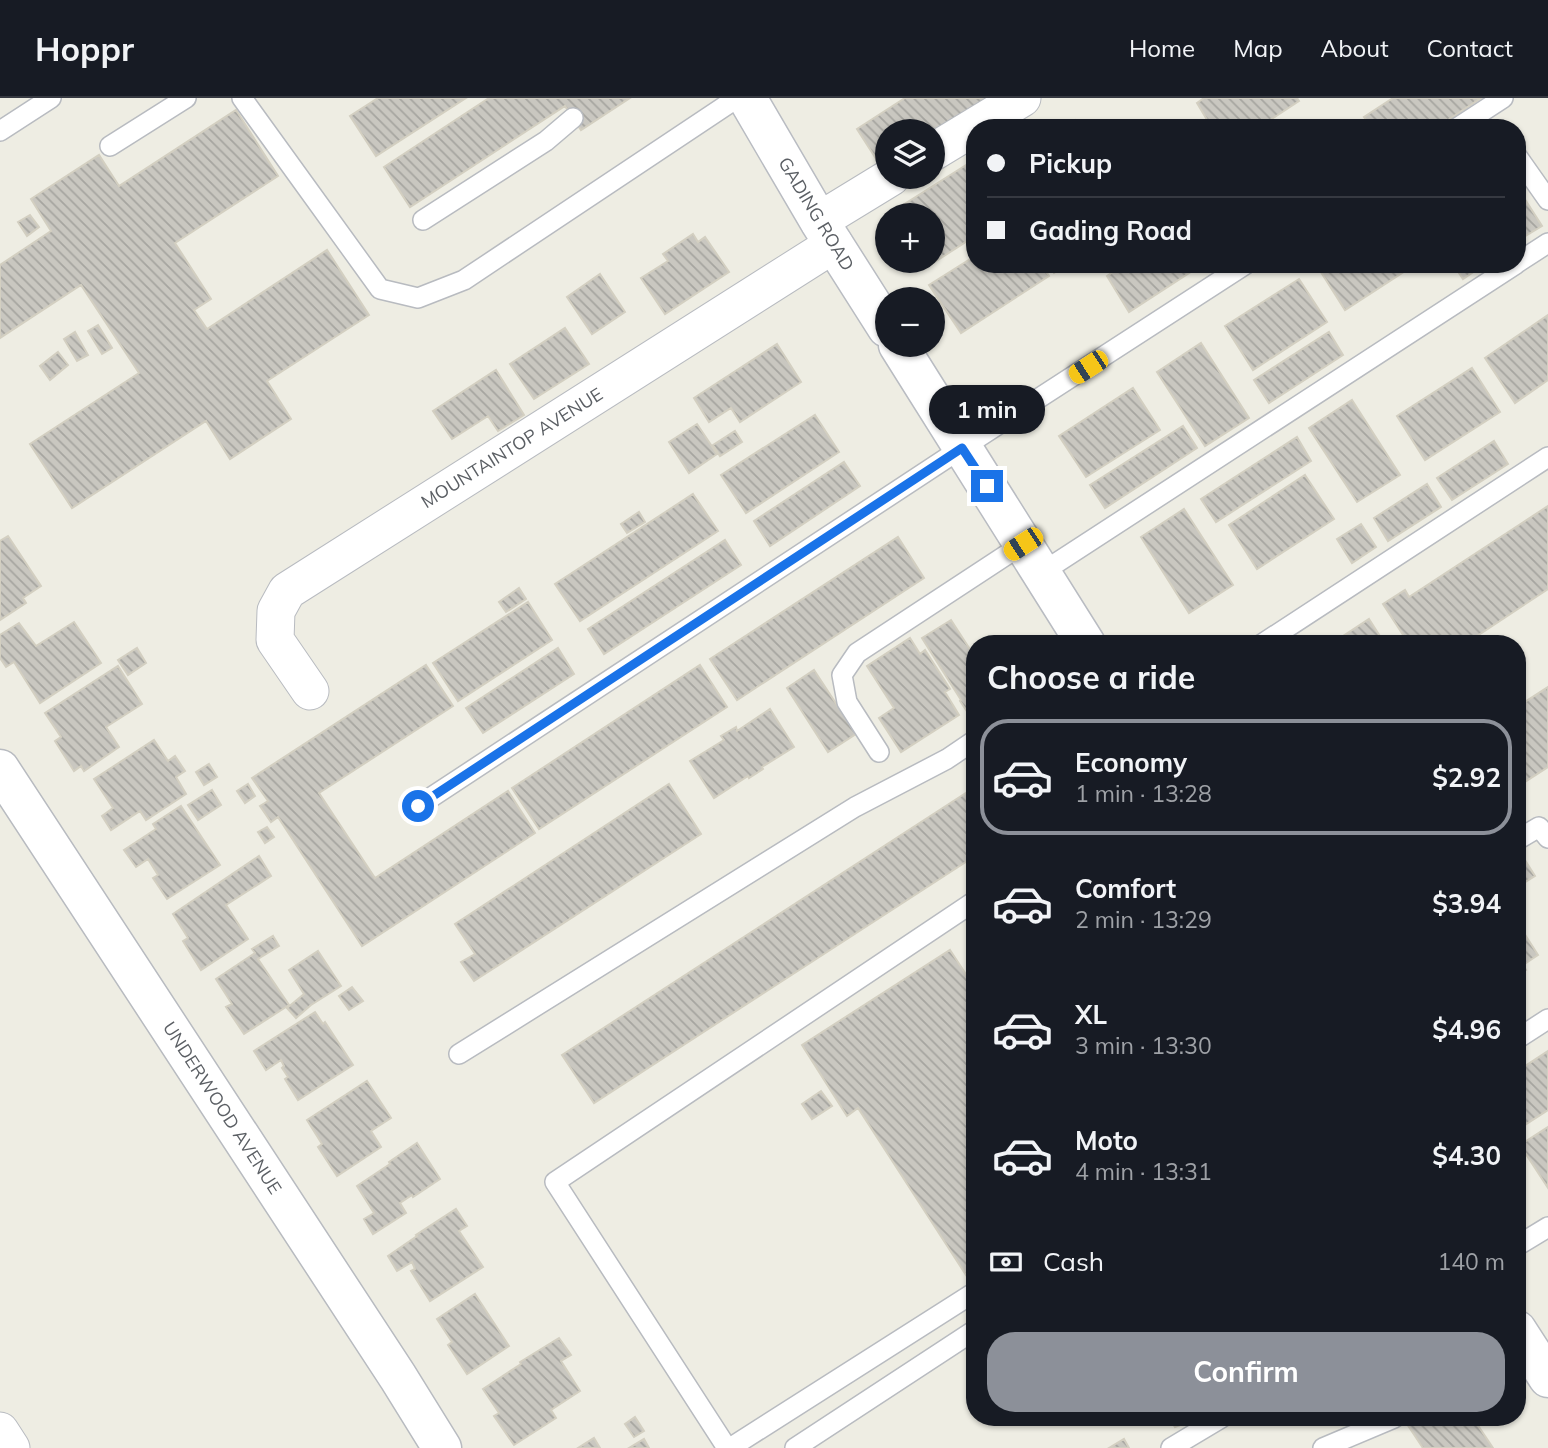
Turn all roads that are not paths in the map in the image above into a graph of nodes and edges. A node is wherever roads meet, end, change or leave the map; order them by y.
1 (51, 98) edge
2 (186, 98) edge
3 (242, 98) edge
4 (737, 98) edge
5 (747, 98) edge
6 (1022, 98) edge
7 (1503, 98) edge
8 (573, 118) dead end
9 (987, 119) edge
10 (1471, 119) edge
11 (0, 131) edge
12 (966, 132) edge
13 (945, 145) edge
14 (110, 146) dead end
15 (1526, 169) edge
16 (877, 189) edge
17 (1548, 200) edge
18 (424, 220) dead end
19 (827, 232) junction
20 (1548, 243) edge
21 (1526, 257) edge
22 (1232, 273) edge
23 (1501, 273) edge
24 (875, 309) edge
25 (905, 357) edge
26 (962, 448) junction
27 (1548, 457) edge
28 (1032, 558) junction
29 (1080, 635) edge
30 (1276, 635) edge
31 (310, 691) dead end
32 (966, 746) edge
33 (879, 752) dead end
34 (0, 769) edge
35 (418, 806) dead end
36 (1526, 835) edge
37 (1548, 838) edge
38 (966, 907) edge
39 (1548, 1019) edge
40 (1526, 1033) edge
41 (459, 1054) dead end
42 (1548, 1227) edge
43 (1526, 1240) edge
44 (966, 1298) edge
45 (966, 1336) edge
46 (1526, 1344) edge
47 (1548, 1378) edge
48 (1208, 1426) edge
49 (1375, 1426) edge
50 (0, 1431) edge
51 (11, 1448) edge
52 (442, 1448) edge
53 (728, 1448) edge
54 (795, 1448) edge
55 (1171, 1448) edge
56 (1323, 1448) edge

1 - 11 lane
2 - 14 lane
3 - 4 lane
5 - 19 street, GADING ROAD
6 - 9 street
7 - 10 lane
8 - 18 lane
12 - 13 street
15 - 17 lane
16 - 19 street, MOUNTAINTOP AVENUE
19 - 24 street, GADING ROAD
19 - 31 street, MOUNTAINTOP AVENUE
20 - 21 lane
22 - 26 lane
23 - 28 lane
25 - 26 street
26 - 28 street
26 - 35 lane
27 - 30 lane
28 - 29 street
28 - 33 lane
32 - 41 lane
34 - 52 street, UNDERWOOD AVENUE
36 - 37 lane
38 - 53 lane
39 - 40 lane
42 - 43 lane
44 - 53 lane
45 - 54 lane
46 - 47 street
48 - 55 lane
49 - 56 lane
50 - 51 street

